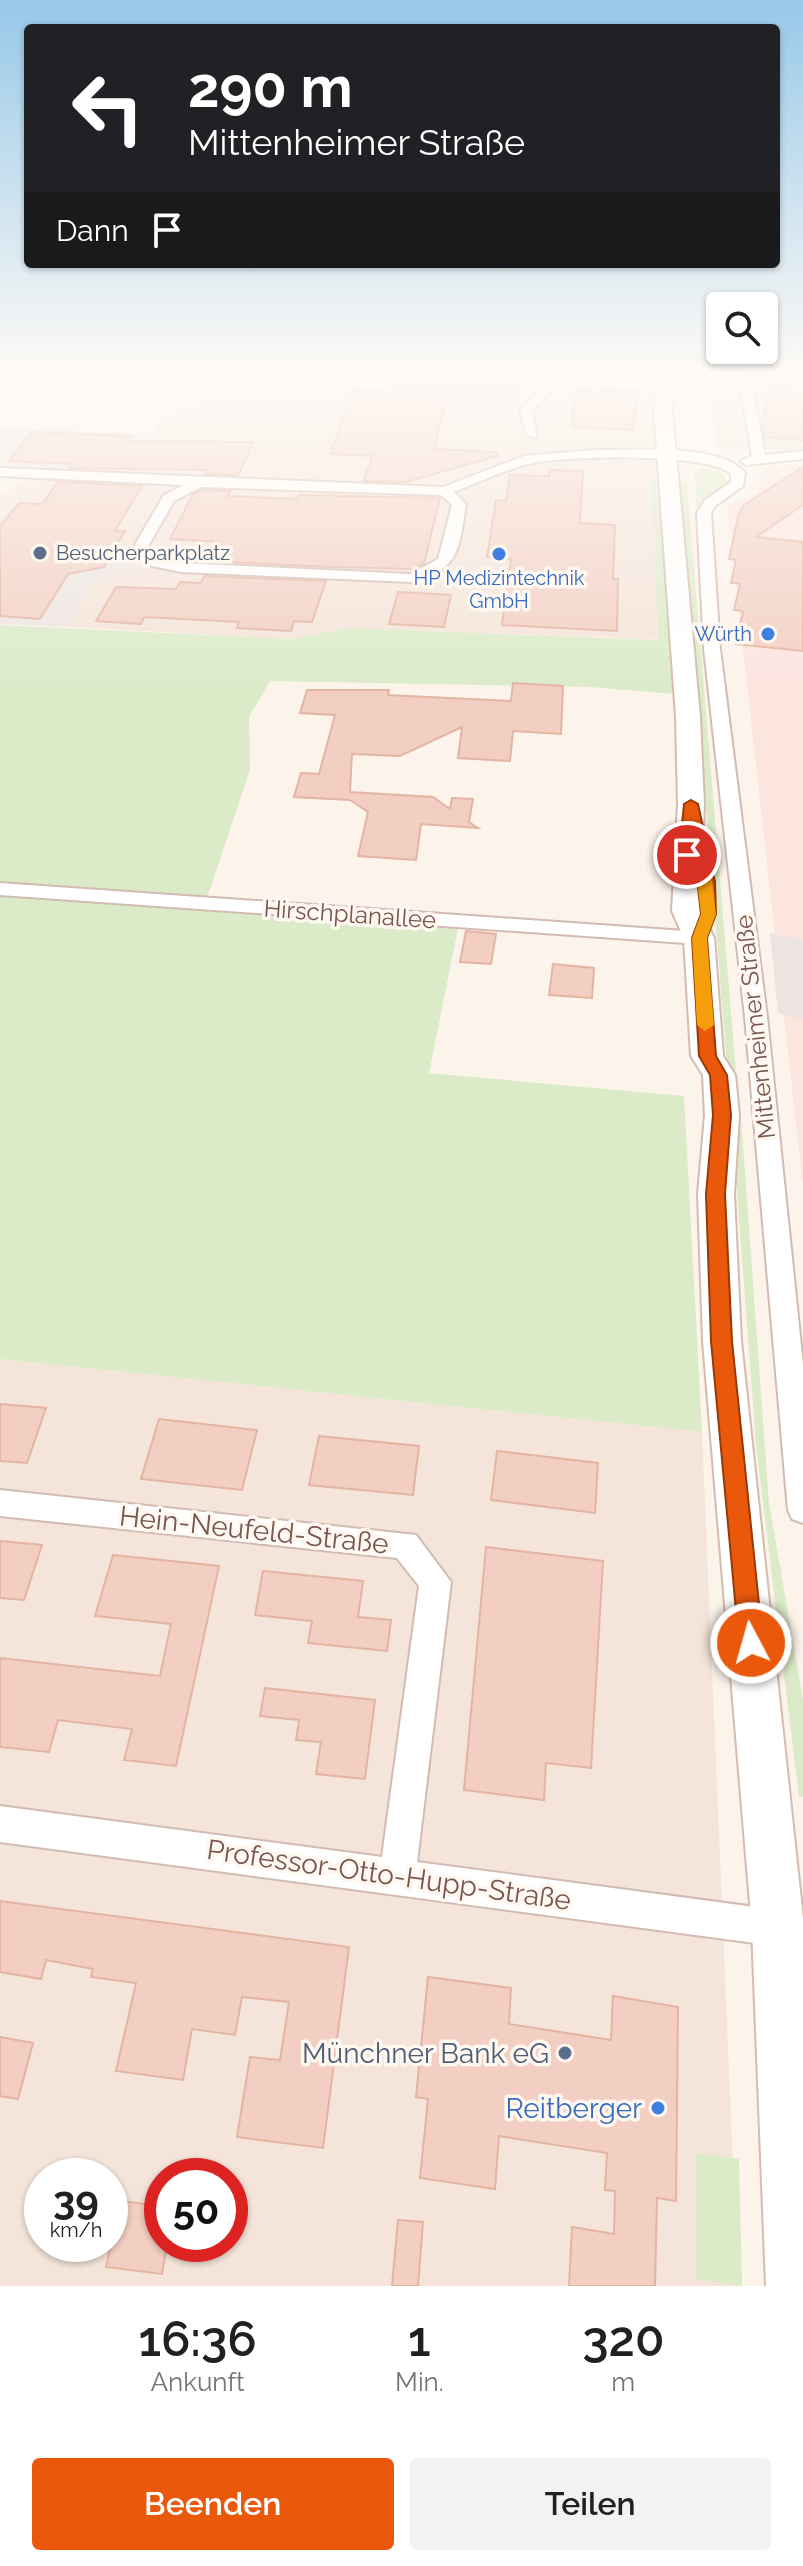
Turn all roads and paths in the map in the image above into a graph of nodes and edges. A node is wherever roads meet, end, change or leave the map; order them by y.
1 (85, 477) edge
2 (481, 477) edge
3 (668, 477) edge
4 (738, 477) edge
5 (199, 483) junction
6 (445, 491) junction
7 (0, 889) edge
8 (699, 938) junction
9 (0, 1503) edge
10 (803, 1510) edge
11 (0, 1824) edge
12 (398, 1875) junction
13 (790, 1929) edge
14 (796, 2286) edge

1 - 5 street
2 - 6 street
3 - 8 main road, Mittenheimer Straße
4 - 10 street, Mittenheimer Straße
5 - 6 street
5 - 6 street
7 - 8 street, Hirschplanallee
8 - 13 main road, Mittenheimer Straße
9 - 12 street, Hein-Neufeld-Straße
11 - 12 street, Professor-Otto-Hupp-Straße
12 - 13 street, Professor-Otto-Hupp-Straße
13 - 14 main road, Mittenheimer Straße

